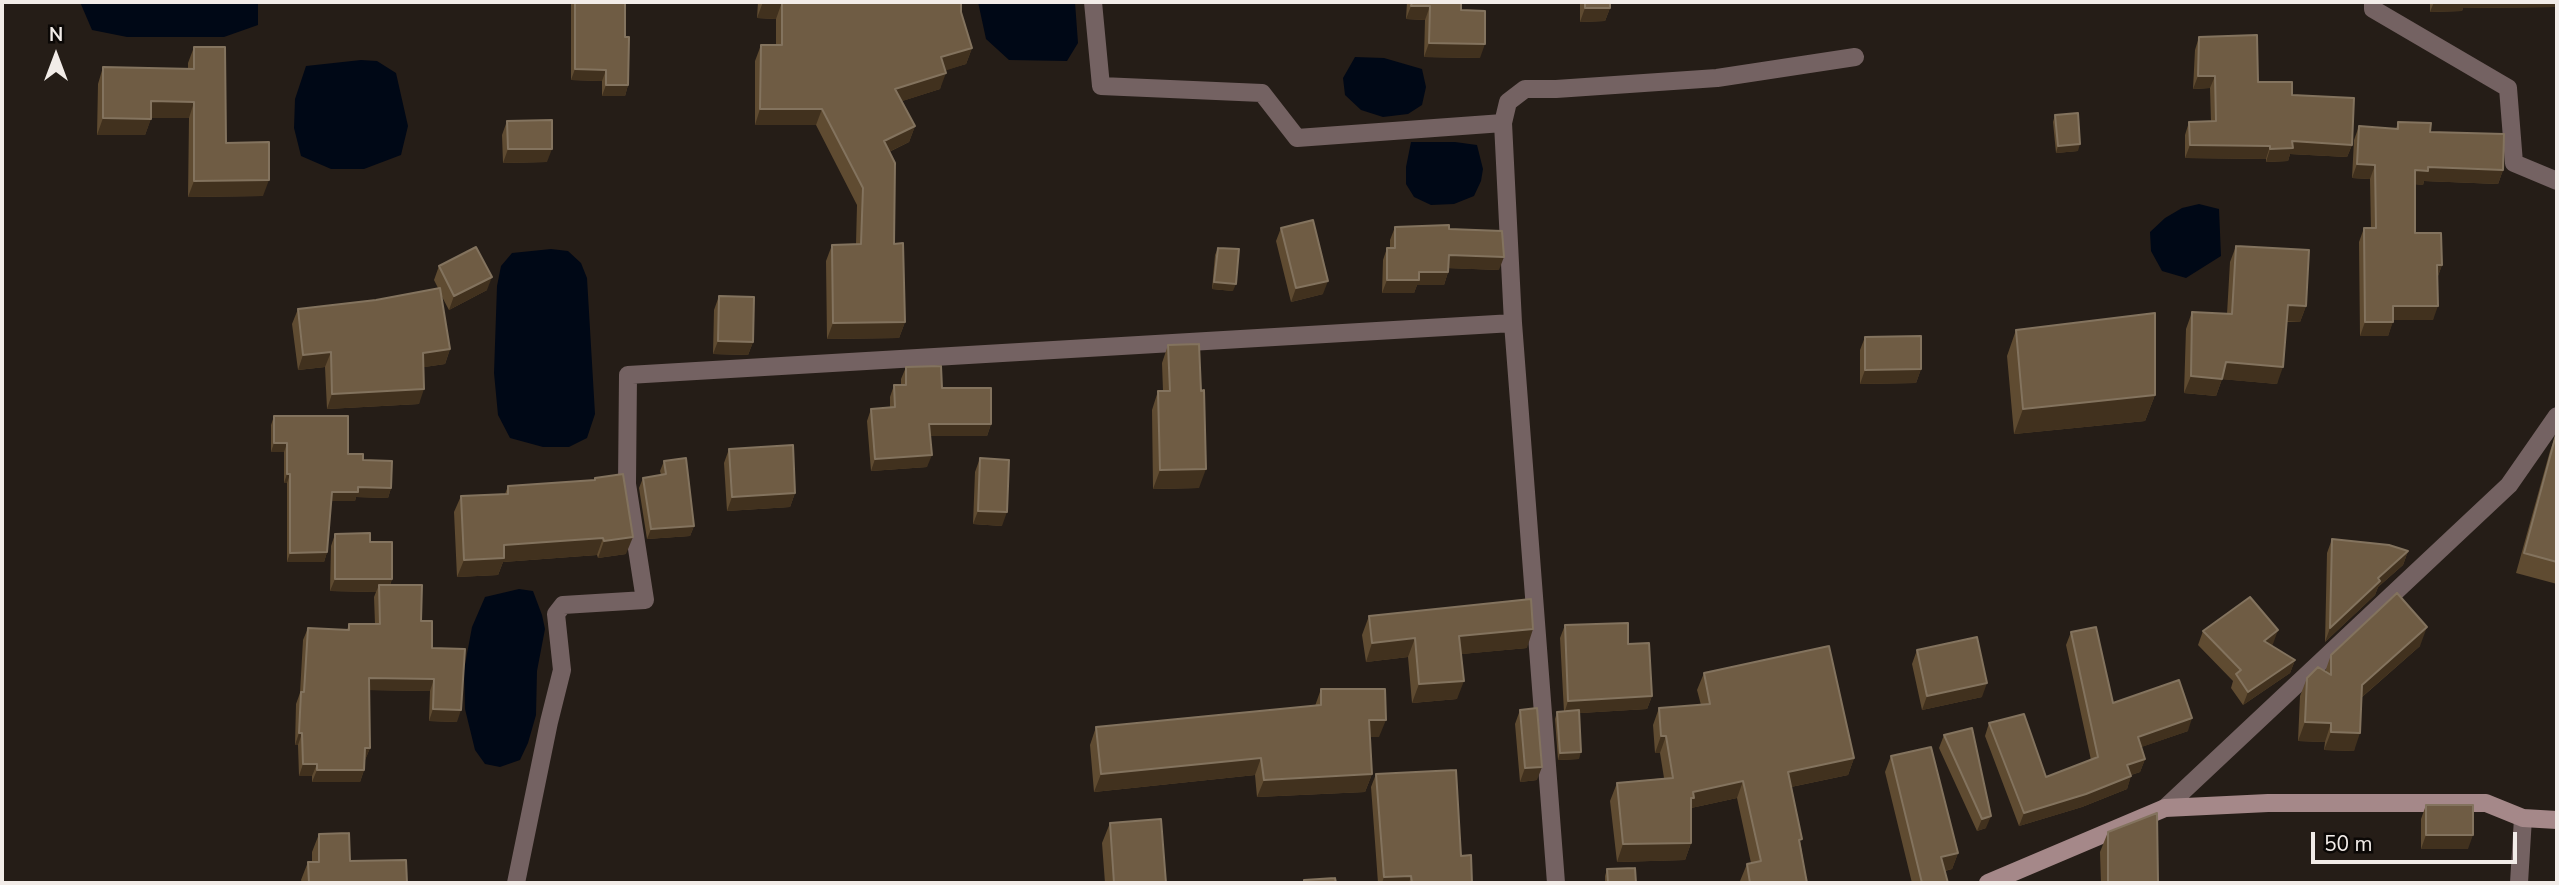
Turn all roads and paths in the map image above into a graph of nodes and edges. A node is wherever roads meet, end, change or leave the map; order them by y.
1 (1093, 2) edge
2 (2373, 2) edge
3 (1855, 57) dead end
4 (1503, 123) junction
5 (2557, 181) edge
6 (1513, 323) junction
7 (2557, 416) edge
8 (2165, 808) junction
9 (2523, 818) junction
10 (2557, 820) edge
11 (516, 883) edge
12 (1556, 883) edge
13 (1988, 883) edge
14 (2519, 883) edge

1 - 4 street
2 - 5 street
3 - 4 street
4 - 6 street
6 - 11 street
6 - 12 street
7 - 8 street
8 - 9 street
8 - 13 street
9 - 10 street
9 - 14 street

